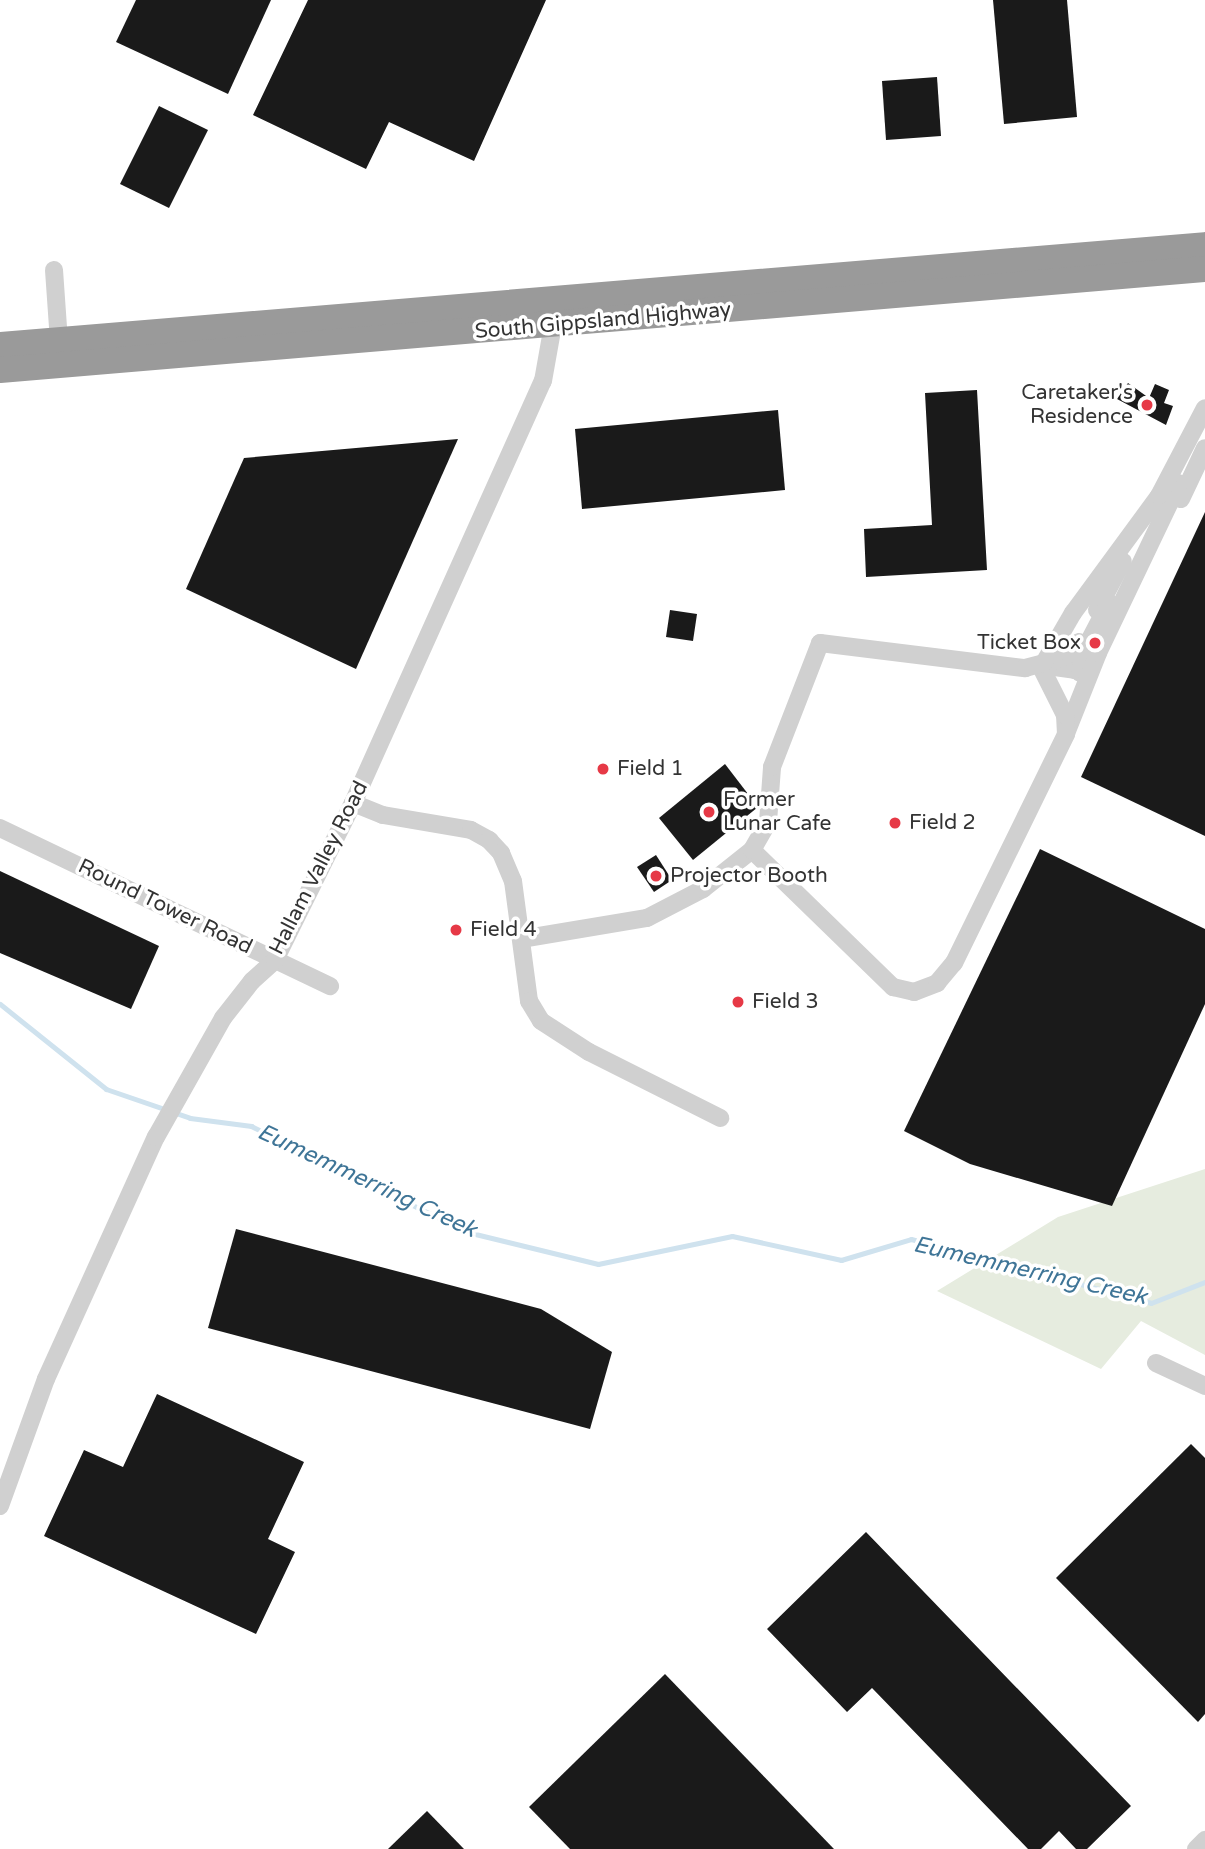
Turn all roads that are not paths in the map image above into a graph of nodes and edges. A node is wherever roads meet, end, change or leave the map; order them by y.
1 (1205, 245) edge
2 (1205, 269) edge
3 (54, 270) dead end
4 (963, 279) junction
5 (543, 310) junction
6 (0, 345) edge
7 (59, 354) junction
8 (0, 370) edge
9 (1205, 408) edge
10 (1205, 430) edge
11 (1205, 448) edge
12 (1159, 496) junction
13 (1087, 658) junction
14 (1047, 666) junction
15 (1066, 734) junction
16 (353, 803) junction
17 (0, 828) edge
18 (752, 850) junction
19 (521, 939) junction
20 (275, 960) junction
21 (330, 986) dead end
22 (720, 1118) dead end
23 (1156, 1363) dead end
24 (1205, 1385) edge
25 (0, 1506) edge
26 (1205, 1840) edge
27 (1196, 1849) edge

1 - 4 highway, South Gippsland Highway
2 - 4 highway, South Gippsland Highway
3 - 7 street
4 - 5 highway, South Gippsland Highway
5 - 7 highway, South Gippsland Highway
5 - 16 street, Hallam Valley Road
6 - 7 highway, South Gippsland Highway
7 - 8 highway, South Gippsland Highway
9 - 12 street
10 - 13 street
11 - 13 street
12 - 13 street
12 - 14 street
13 - 14 street
13 - 14 street
13 - 15 street
13 - 15 street
14 - 15 street
14 - 18 street
15 - 18 street
16 - 19 street
16 - 20 street, Hallam Valley Road
17 - 20 street, Round Tower Road
18 - 19 street
19 - 22 street
20 - 21 street, Round Tower Road
20 - 25 street, Hallam Valley Road
23 - 24 street
26 - 27 street

